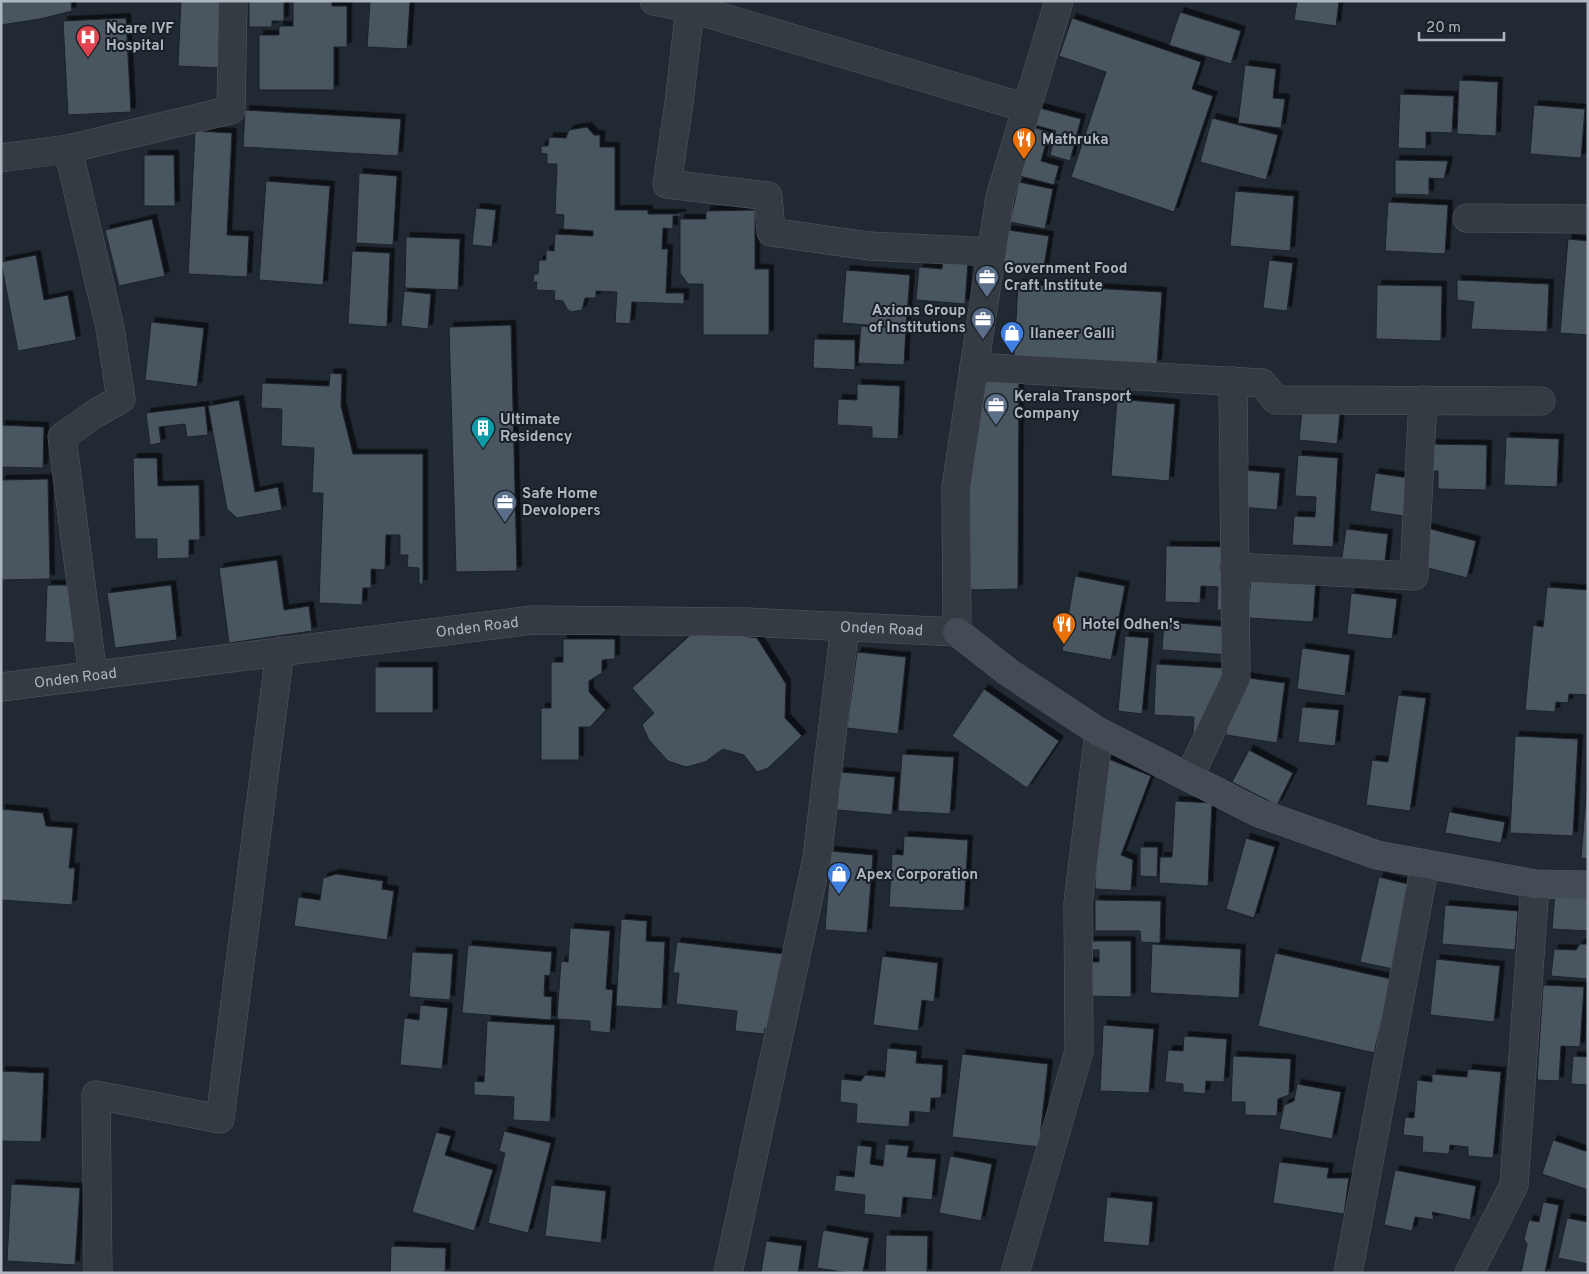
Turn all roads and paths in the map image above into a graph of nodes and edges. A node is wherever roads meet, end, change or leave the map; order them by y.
1 (234, 1) edge
2 (654, 1) edge
3 (1059, 1) edge
4 (690, 8) junction
5 (1026, 108) junction
6 (68, 149) junction
7 (1, 158) edge
8 (1467, 218) dead end
9 (1588, 219) edge
10 (991, 252) junction
11 (974, 367) junction
12 (1233, 381) junction
13 (1423, 400) junction
14 (1541, 401) dead end
15 (1234, 567) junction
16 (845, 626) junction
17 (957, 632) junction
18 (280, 651) junction
19 (93, 676) junction
20 (1, 687) edge
21 (1099, 732) junction
22 (1188, 777) junction
23 (1425, 864) junction
24 (1535, 884) junction
25 (1588, 886) edge
26 (98, 1273) edge
27 (728, 1273) edge
28 (1014, 1273) edge
29 (1348, 1273) edge
30 (1469, 1273) edge

1 - 6 street
2 - 4 street
3 - 5 street
4 - 5 street
4 - 10 street
5 - 10 street
6 - 7 street
6 - 19 street
8 - 9 street
10 - 11 street
11 - 12 street
11 - 17 street
12 - 13 street
12 - 15 street
13 - 14 street
13 - 15 street
15 - 22 street
16 - 17 street, Onden Road
16 - 18 street, Onden Road
16 - 27 street
17 - 21 main road
18 - 19 street, Onden Road
18 - 26 street
19 - 20 street, Onden Road
21 - 22 main road
21 - 28 street
22 - 23 main road
23 - 24 main road
23 - 29 street
24 - 25 main road
24 - 30 street

